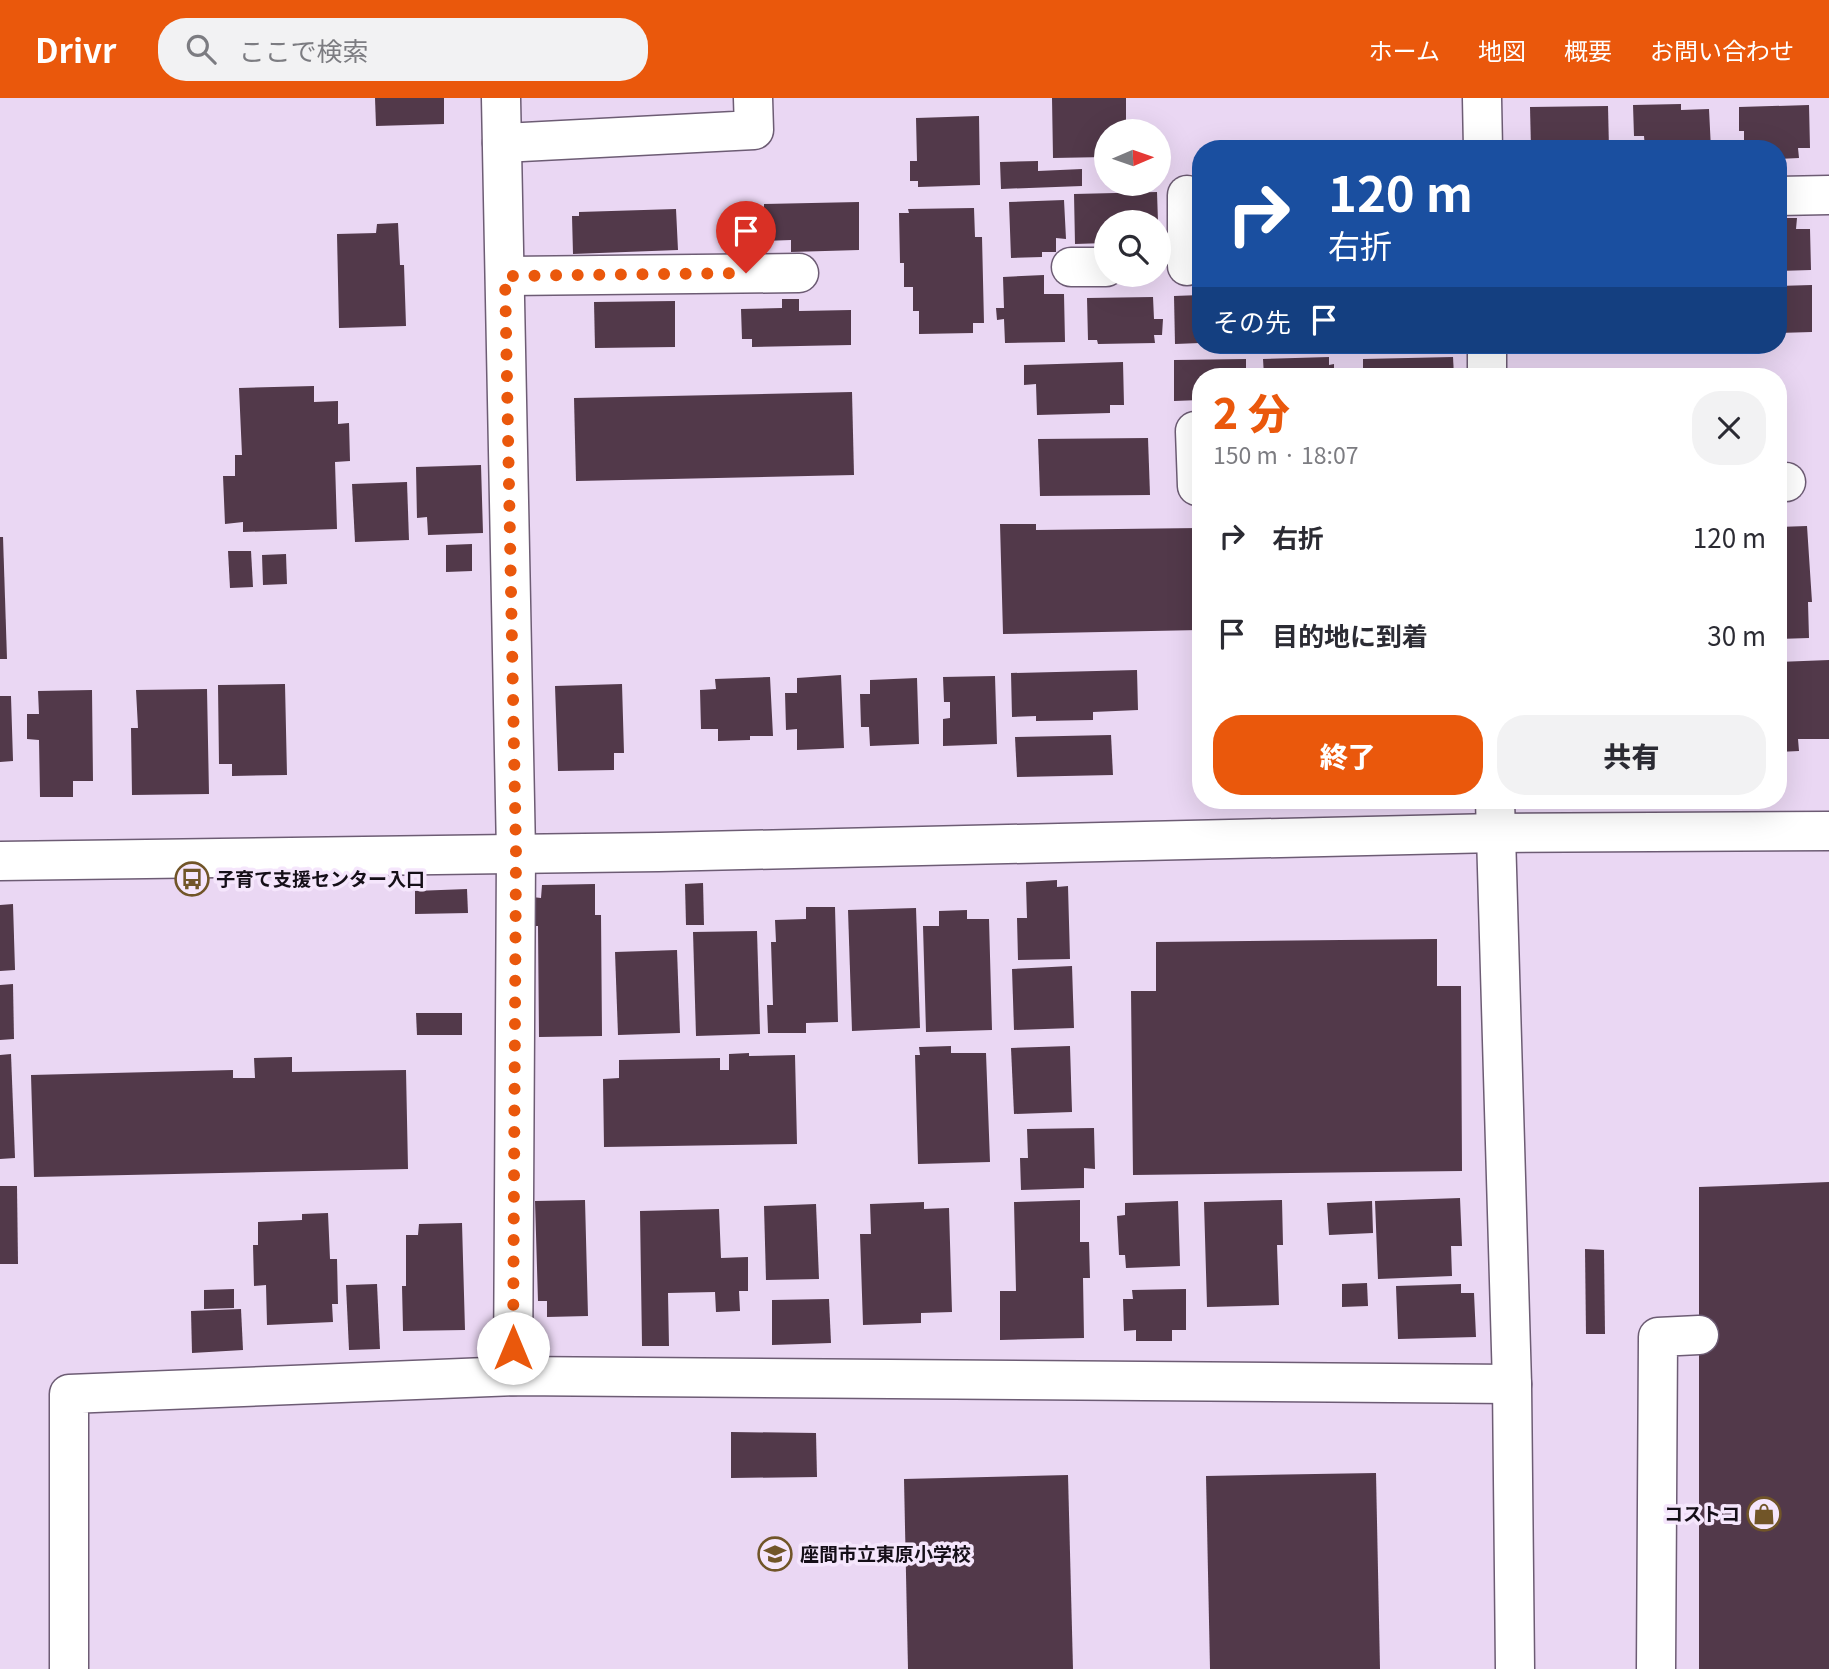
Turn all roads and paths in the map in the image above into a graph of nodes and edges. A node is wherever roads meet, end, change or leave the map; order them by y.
1 (501, 98) edge
2 (1482, 98) edge
3 (754, 114) edge
4 (1483, 140) edge
5 (502, 143) junction
6 (1829, 194) edge
7 (1187, 195) dead end
8 (1787, 196) edge
9 (1182, 266) edge
10 (799, 273) dead end
11 (505, 276) junction
12 (1496, 817) edge
13 (1829, 831) edge
14 (516, 853) junction
15 (0, 861) edge
16 (513, 1376) junction
17 (1512, 1384) junction
18 (69, 1669) edge
19 (1515, 1669) edge
20 (1656, 1669) edge
21 (1680, 1669) edge

1 - 5 street
2 - 4 street
3 - 5 street
5 - 11 street
6 - 8 street
7 - 9 street
10 - 11 street
11 - 14 street
12 - 13 street
12 - 14 street
12 - 17 street
14 - 15 street
14 - 16 street
16 - 17 street
16 - 18 street
17 - 19 street
20 - 21 street

